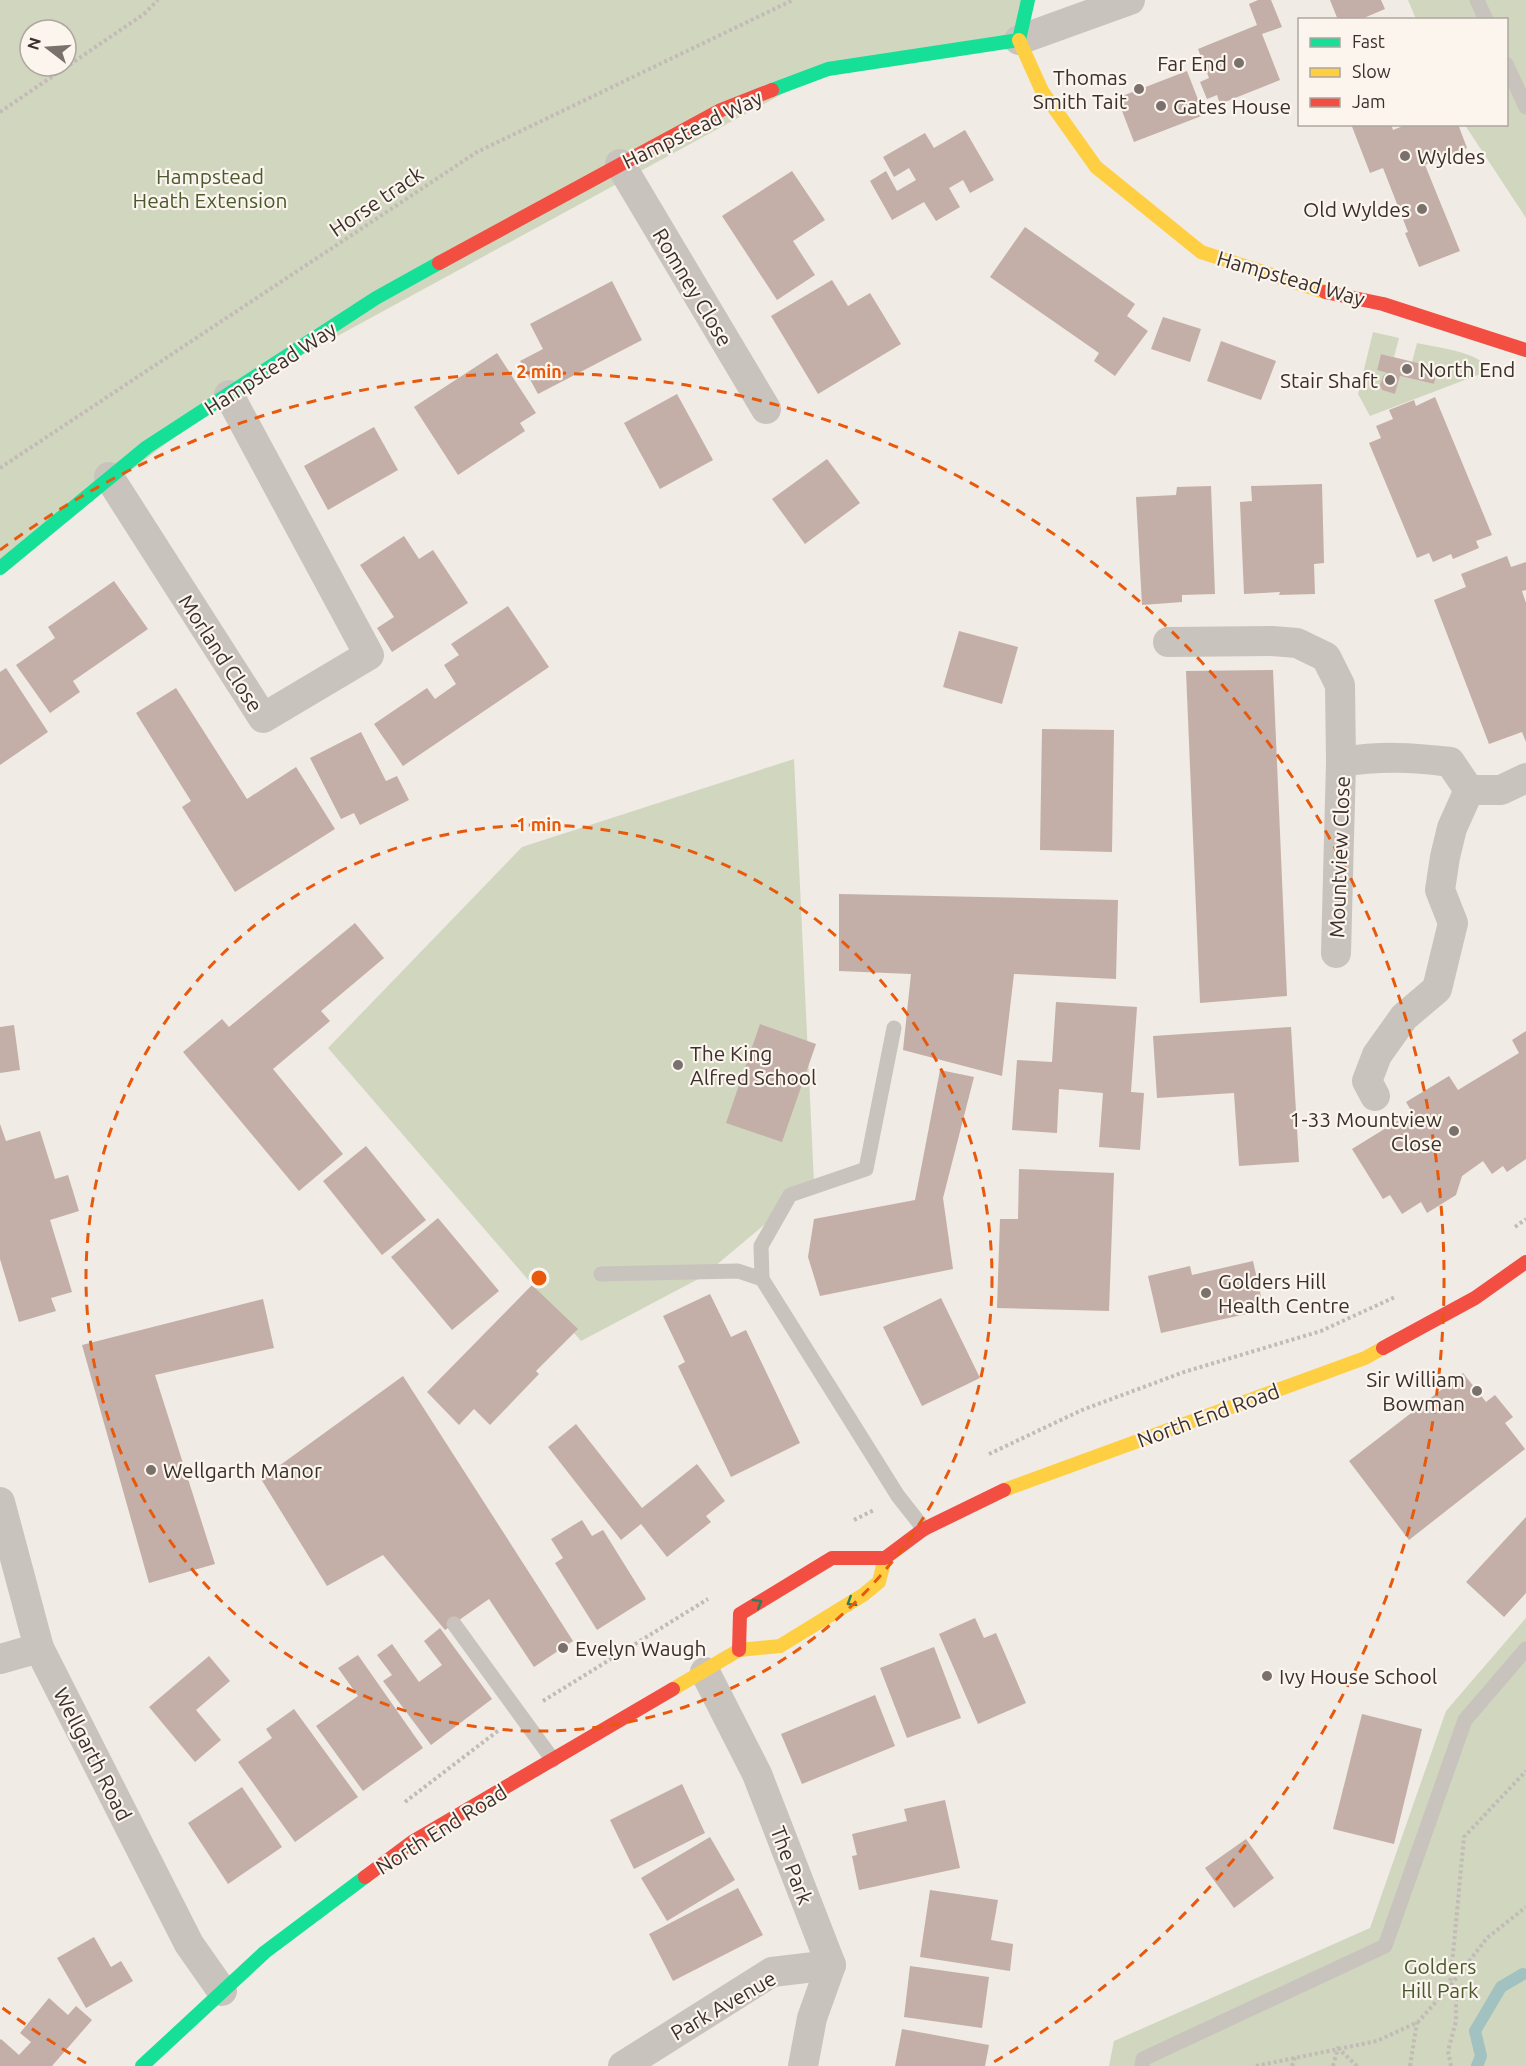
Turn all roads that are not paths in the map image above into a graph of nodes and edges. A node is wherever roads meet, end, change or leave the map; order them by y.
1 (1028, 0) edge
2 (1130, 0) edge
3 (1477, 0) edge
4 (1485, 18) edge
5 (1019, 40) junction
6 (1508, 68) edge
7 (1526, 107) edge
8 (620, 164) junction
9 (1526, 350) edge
10 (229, 395) junction
11 (766, 409) dead end
12 (109, 477) junction
13 (0, 568) edge
14 (1168, 642) dead end
15 (1341, 762) junction
16 (1526, 778) edge
17 (1469, 790) junction
18 (1336, 953) dead end
19 (894, 1028) dead end
20 (1375, 1096) dead end
21 (1526, 1262) edge
22 (601, 1274) dead end
23 (762, 1279) junction
24 (0, 1502) edge
25 (924, 1529) junction
26 (885, 1558) junction
27 (454, 1624) dead end
28 (39, 1648) junction
29 (1526, 1649) edge
30 (739, 1650) junction
31 (0, 1659) edge
32 (705, 1672) junction
33 (553, 1760) junction
34 (831, 1965) junction
35 (222, 1991) junction
36 (142, 2066) edge
37 (623, 2066) edge
38 (803, 2066) edge
39 (1142, 2066) edge

1 - 5 main road
2 - 5 street
3 - 4 lane
5 - 8 main road, Hampstead Way
5 - 9 main road, Hampstead Way
6 - 7 lane
8 - 10 main road, Hampstead Way
8 - 11 street, Romney Close
10 - 12 main road, Hampstead Way
10 - 12 street, Morland Close
12 - 13 main road, Hampstead Way
14 - 15 street, Mountview Close
15 - 17 street, Mountview Close
15 - 18 street, Mountview Close
16 - 17 street
17 - 20 street
19 - 23 lane
21 - 25 main road, North End Road
22 - 23 lane
23 - 25 lane
24 - 28 street, Wellgarth Road
25 - 26 main road, North End Road
26 -> 30 main road, North End Road
30 -> 26 main road
27 - 33 lane
28 - 31 street
28 - 35 street, Wellgarth Road
29 - 39 lane
30 - 32 main road, North End Road
32 - 33 main road, North End Road
32 - 34 street, The Park
33 - 35 main road, North End Road
34 - 37 street, Park Avenue
34 - 38 street
35 - 36 main road, North End Road

